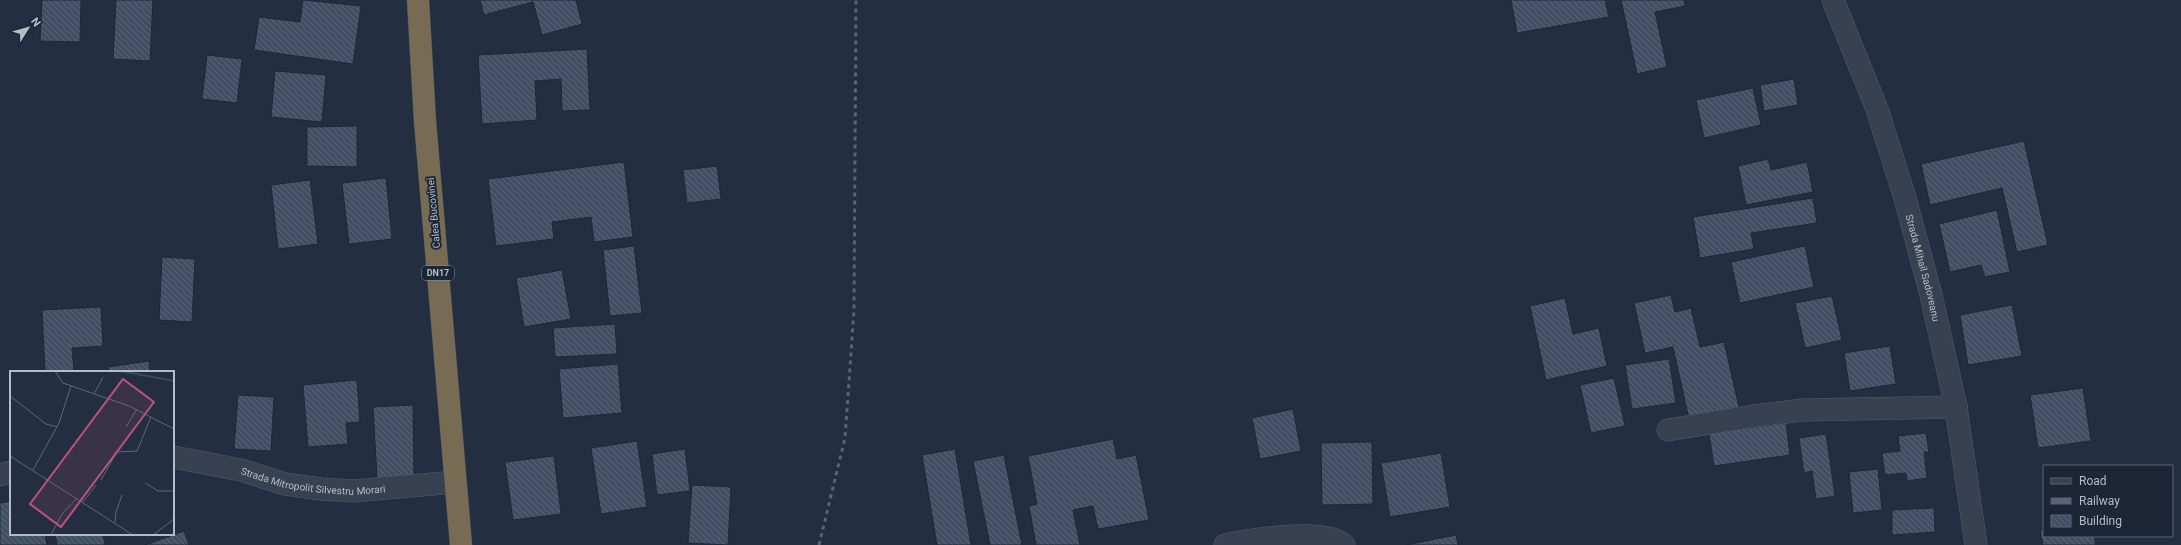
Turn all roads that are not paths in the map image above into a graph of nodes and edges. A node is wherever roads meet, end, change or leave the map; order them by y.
1 (418, 0) edge
2 (1833, 0) edge
3 (1956, 407) junction
4 (1668, 430) dead end
5 (174, 457) edge
6 (10, 472) edge
7 (0, 474) edge
8 (455, 482) junction
9 (461, 545) edge
10 (1225, 545) edge
11 (1344, 545) edge
12 (1976, 545) edge

1 - 8 highway, Calea Bucovinei / DN17
2 - 3 street, Strada Mihail Sadoveanu
3 - 4 street
3 - 12 street, Strada Mihail Sadoveanu
5 - 8 street, Strada Mitropolit Silvestru Morari
6 - 7 street
8 - 9 highway, Calea Bucovinei / DN17
10 - 11 street

